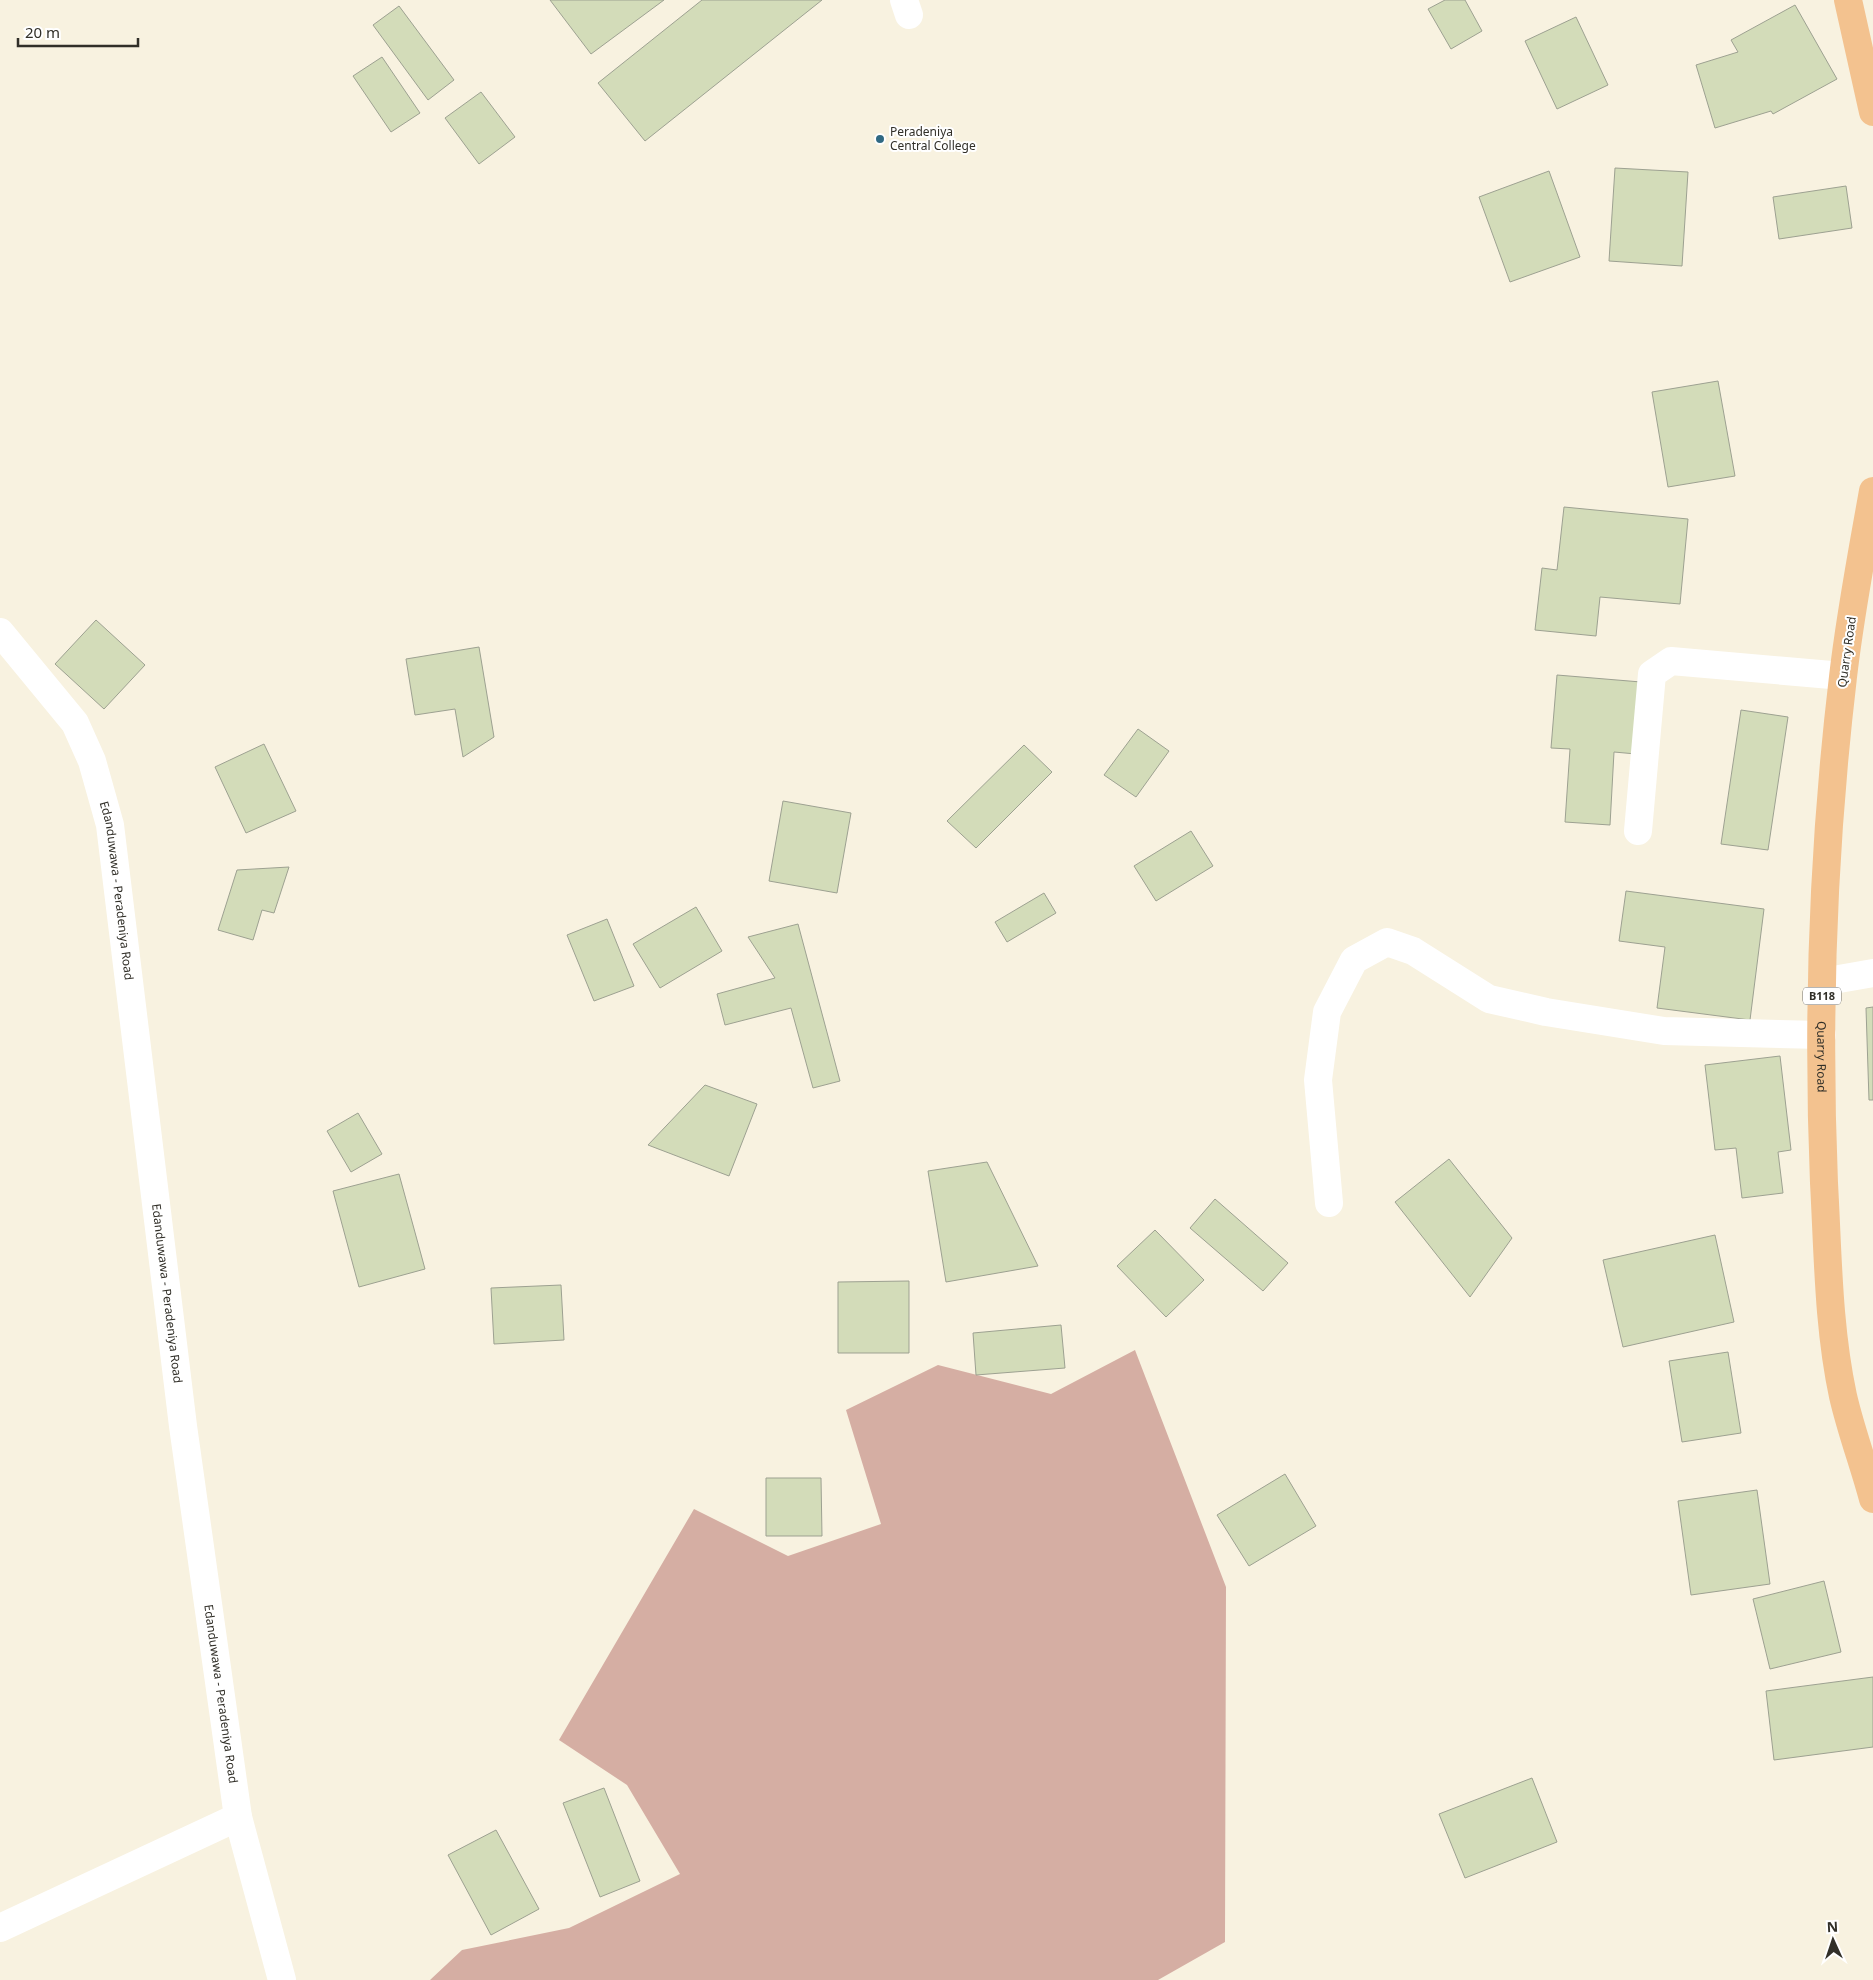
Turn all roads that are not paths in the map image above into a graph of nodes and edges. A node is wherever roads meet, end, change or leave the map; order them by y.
1 (1848, 0) edge
2 (1873, 112) edge
3 (1873, 490) edge
4 (0, 632) edge
5 (1843, 676) junction
6 (1638, 831) dead end
7 (1873, 973) edge
8 (1822, 982) junction
9 (1822, 1035) junction
10 (1329, 1202) dead end
11 (1873, 1499) edge
12 (238, 1817) junction
13 (0, 1928) edge
14 (282, 1980) edge

1 - 2 main road
3 - 5 main road, Quarry Road / B118
4 - 12 street, Edanduwawa - Peradeniya Road
5 - 6 street
5 - 8 main road, Quarry Road / B118
7 - 8 street
8 - 9 main road, Quarry Road / B118
9 - 10 street
9 - 11 main road, Quarry Road / B118
12 - 13 street
12 - 14 street, Edanduwawa - Peradeniya Road

